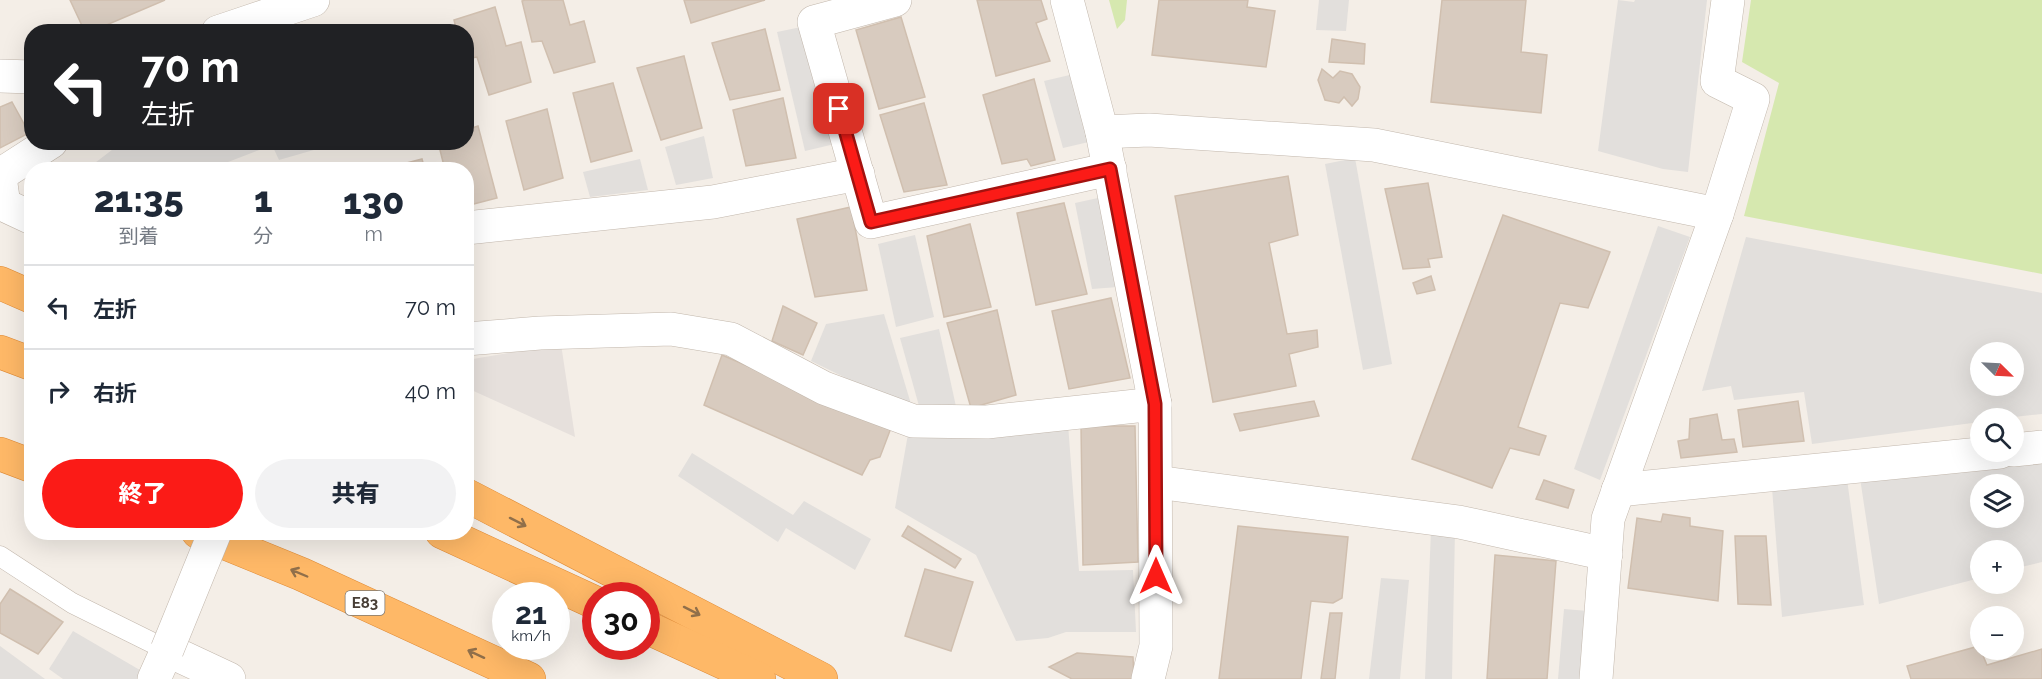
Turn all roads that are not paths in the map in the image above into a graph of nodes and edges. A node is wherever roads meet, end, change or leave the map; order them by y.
1 (314, 0) edge
2 (896, 0) edge
3 (1067, 0) edge
4 (1728, 0) edge
5 (242, 24) edge
6 (0, 76) edge
7 (24, 77) edge
8 (1102, 132) junction
9 (39, 150) edge
10 (1110, 169) junction
11 (858, 174) junction
12 (0, 176) edge
13 (24, 214) edge
14 (1717, 214) junction
15 (474, 227) edge
16 (0, 283) edge
17 (24, 294) edge
18 (474, 338) edge
19 (0, 352) edge
20 (24, 361) edge
21 (1155, 404) junction
22 (2042, 447) edge
23 (2024, 449) edge
24 (0, 454) edge
25 (1970, 455) edge
26 (24, 463) edge
27 (1156, 482) junction
28 (1618, 490) junction
29 (474, 499) edge
30 (212, 540) edge
31 (218, 540) edge
32 (459, 540) edge
33 (1605, 554) junction
34 (0, 556) edge
35 (582, 597) edge
36 (660, 633) edge
37 (167, 650) junction
38 (154, 679) edge
39 (229, 679) edge
40 (529, 679) edge
41 (759, 679) edge
42 (821, 679) edge
43 (1148, 679) edge
44 (1596, 679) edge

1 - 5 street
2 - 11 street
3 - 8 street
4 - 14 street
6 - 7 street
8 - 10 street
8 - 14 street
9 - 12 street
10 - 11 street
10 - 21 street
11 - 15 street
12 - 13 street
14 - 28 street
16 - 17 highway
18 - 21 street
19 - 20 highway
21 - 27 street
22 - 23 street
24 - 26 highway
25 - 28 street
27 - 33 street
27 - 43 street
28 - 33 street
29 -> 42 highway
30 - 37 street, bridge
40 -> 31 highway, E83
32 - 35 highway
33 - 44 street
34 - 37 lane
36 - 41 highway
37 - 38 street
37 - 39 street

